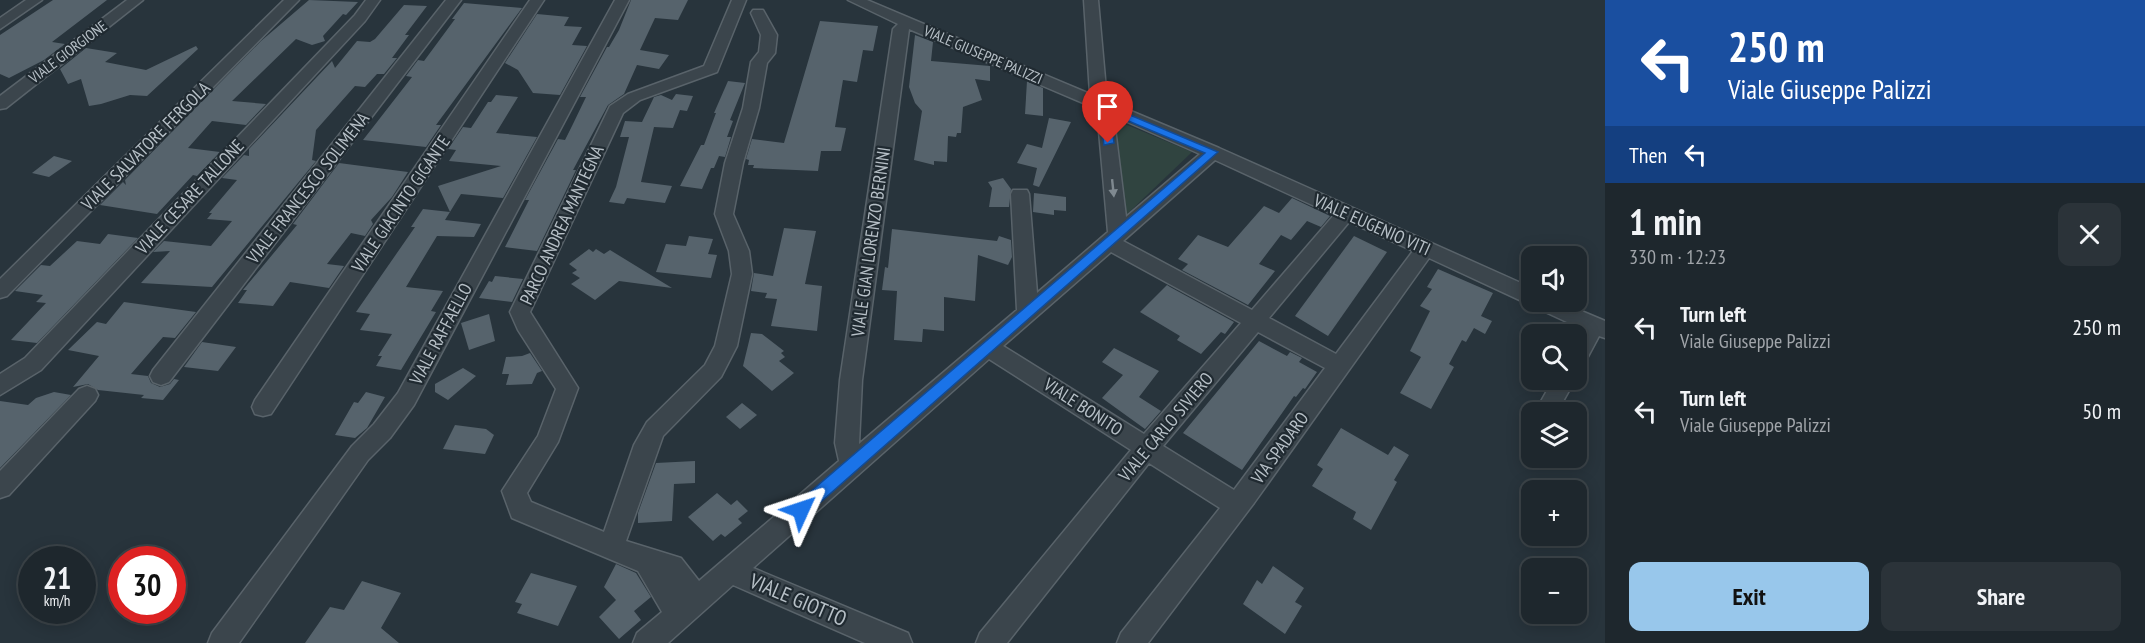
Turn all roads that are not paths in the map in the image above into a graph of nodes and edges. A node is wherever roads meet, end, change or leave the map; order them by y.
1 (35, 0) edge
2 (136, 0) edge
3 (292, 0) edge
4 (373, 0) edge
5 (454, 0) edge
6 (537, 0) edge
7 (622, 0) edge
8 (739, 0) edge
9 (855, 0) edge
10 (1091, 0) edge
11 (758, 13) dead end
12 (907, 22) junction
13 (0, 26) edge
14 (0, 104) edge
15 (1105, 108) junction
16 (1213, 152) junction
17 (1020, 194) dead end
18 (1346, 213) junction
19 (1114, 239) junction
20 (1425, 249) junction
21 (0, 291) edge
22 (1521, 292) edge
23 (1564, 312) edge
24 (1028, 315) junction
25 (1255, 321) junction
26 (1600, 328) edge
27 (1587, 344) edge
28 (989, 348) junction
29 (1340, 366) junction
30 (161, 376) dead end
31 (0, 386) edge
32 (87, 395) dead end
33 (263, 407) dead end
34 (1147, 448) junction
35 (852, 465) junction
36 (0, 487) edge
37 (1236, 505) junction
38 (612, 546) junction
39 (732, 571) junction
40 (689, 608) junction
41 (889, 641) edge
42 (222, 643) edge
43 (648, 643) edge
44 (990, 643) edge
45 (1131, 643) edge

1 - 13 street
2 - 14 street, VIALE GIORGIONE
3 - 21 street, VIALE SALVATORE FERGOLA
4 - 31 street, VIALE CESARE TALLONE
5 - 30 street, VIALE FRANCESCO SOLIMENA
6 - 33 street, VIALE GIACINTO GIGANTE
7 - 42 street, VIALE RAFFAELLO
8 - 38 street, PARCO ANDREA MANTEGNA
9 - 12 street, VIALE GIUSEPPE PALIZZI
10 - 15 street
11 - 38 street
12 - 15 street, VIALE GIUSEPPE PALIZZI
12 - 35 street, VIALE GIAN LORENZO BERNINI
15 - 16 street, VIALE GIUSEPPE PALIZZI
15 -> 19 street
16 - 18 street, VIALE EUGENIO VITI
16 - 19 street
17 - 24 street
18 - 20 street, VIALE EUGENIO VITI
18 - 25 street, VIALE CARLO SIVIERO
19 - 24 street
19 - 25 street
20 - 22 street, VIALE EUGENIO VITI
20 - 29 street, VIA SPADARO
23 - 26 street
24 - 28 street
25 - 29 street
25 - 34 street, VIALE CARLO SIVIERO
26 - 27 street
28 - 34 street, VIALE BONITO
28 - 35 street
29 - 37 street, VIA SPADARO
32 - 36 street
34 - 37 street, VIALE BONITO
34 - 44 street, VIALE CARLO SIVIERO
35 - 39 street
37 - 45 street, VIA SPADARO
38 - 40 street, PARCO ANDREA MANTEGNA
39 - 40 street
39 - 41 street, VIALE GIOTTO
40 - 43 street

